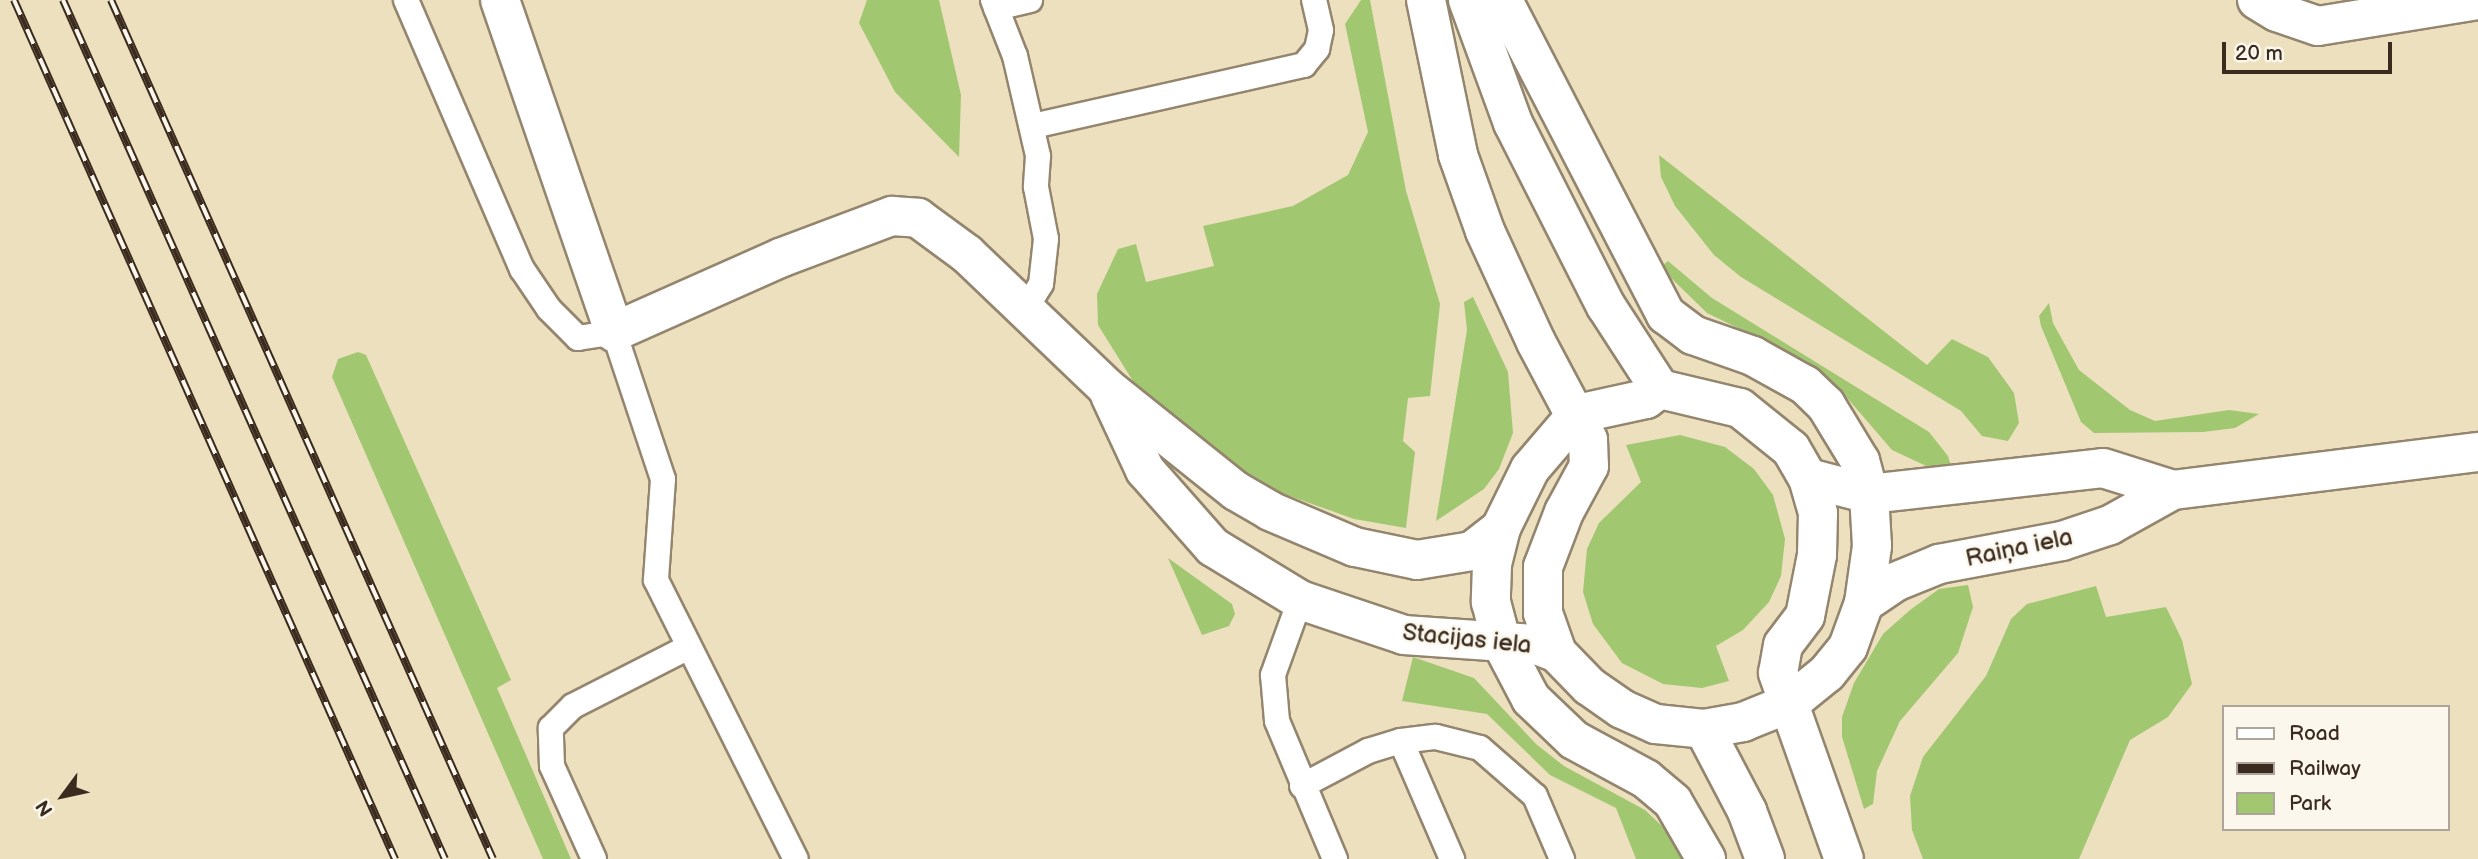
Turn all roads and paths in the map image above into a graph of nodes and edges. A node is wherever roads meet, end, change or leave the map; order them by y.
1 (406, 0) edge
2 (500, 0) edge
3 (1030, 0) edge
4 (1314, 0) edge
5 (1426, 0) edge
6 (1468, 0) edge
7 (1503, 0) edge
8 (2257, 0) edge
9 (2478, 0) edge
10 (995, 4) edge
11 (1033, 126) junction
12 (1025, 310) junction
13 (614, 332) junction
14 (1106, 387) junction
15 (1660, 389) junction
16 (1577, 414) junction
17 (2478, 452) edge
18 (1808, 478) junction
19 (2173, 490) junction
20 (1869, 494) junction
21 (1501, 528) junction
22 (1300, 600) junction
23 (1864, 603) junction
24 (1502, 644) junction
25 (690, 647) junction
26 (1557, 653) junction
27 (1790, 703) junction
28 (1704, 729) junction
29 (1401, 741) junction
30 (1302, 786) junction
31 (594, 859) edge
32 (796, 859) edge
33 (1335, 859) edge
34 (1452, 859) edge
35 (1562, 859) edge
36 (1706, 859) edge
37 (1765, 859) edge
38 (1844, 859) edge

1 - 13 lane
2 - 13 main road
3 - 10 lane
4 - 11 lane
5 - 16 main road, Stacijas iela
6 - 15 main road
7 - 20 main road, Stacijas iela
8 - 9 main road
10 - 11 lane
11 - 12 lane
12 - 13 main road, Stacijas iela
12 - 14 main road, Stacijas iela
13 - 25 lane
14 - 21 main road, Stacijas iela
14 - 22 main road, Stacijas iela
15 - 16 main road
15 - 18 main road
16 - 21 main road
16 - 26 main road, Stacijas iela
17 - 19 main road, Raiņa iela
18 - 20 main road
18 - 27 main road
19 - 20 main road, Raiņa iela
19 - 23 main road, Raiņa iela
20 - 23 main road, Stacijas iela
21 - 24 main road
22 - 24 main road, Stacijas iela
22 - 30 lane
23 - 27 main road, Stacijas iela
24 - 26 main road, Stacijas iela
24 - 36 main road
25 - 31 lane
25 - 32 lane
26 - 28 main road, Stacijas iela
27 - 28 main road, Stacijas iela
27 - 38 main road
28 - 37 main road
29 - 30 lane
29 - 34 lane
29 - 35 lane
30 - 33 lane

